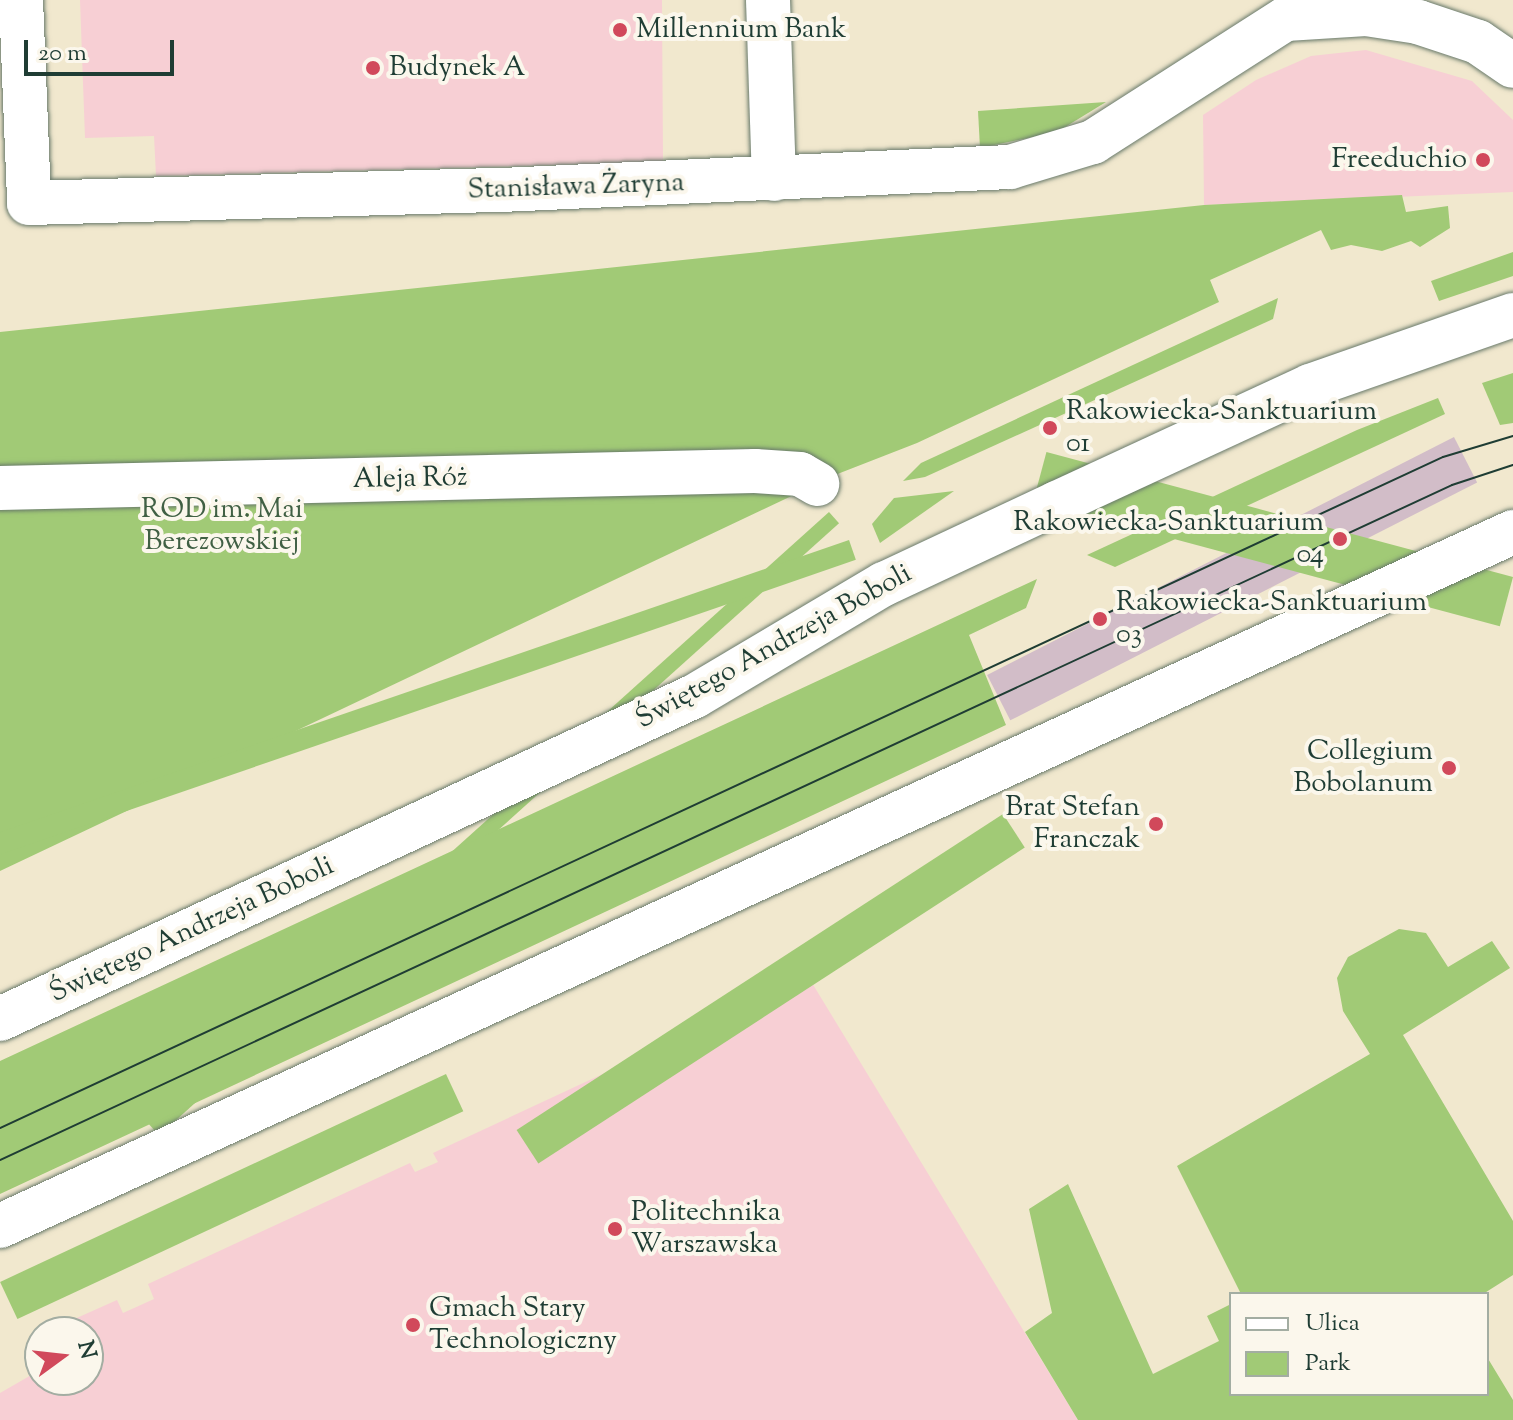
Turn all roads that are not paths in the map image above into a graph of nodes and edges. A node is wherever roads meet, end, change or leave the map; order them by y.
1 (21, 0) edge
2 (768, 0) edge
3 (1300, 9) edge
4 (1513, 66) edge
5 (774, 179) junction
6 (1513, 315) edge
7 (817, 484) dead end
8 (0, 488) edge
9 (1513, 532) edge
10 (0, 1019) edge
11 (0, 1226) edge

1 - 5 main road, Stanisława Żaryna
2 - 5 main road
3 - 4 main road, Stanisława Żaryna
3 - 5 main road, Stanisława Żaryna
6 - 10 main road, Świętego Andrzeja Boboli
7 - 8 main road, Aleja Róż
9 - 11 main road

